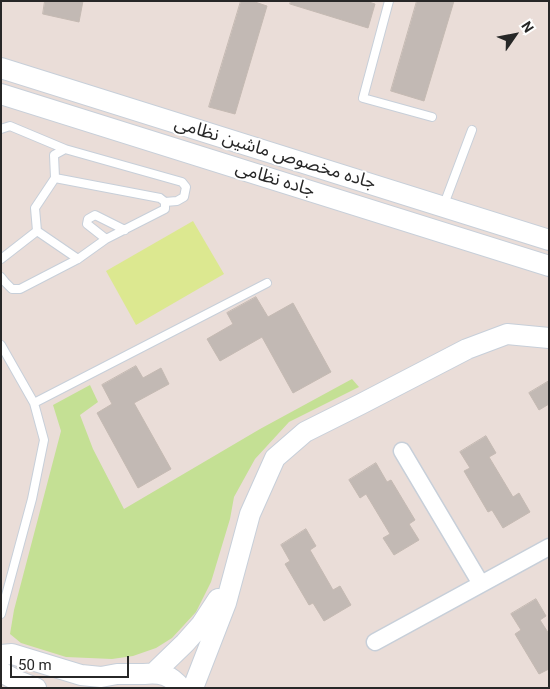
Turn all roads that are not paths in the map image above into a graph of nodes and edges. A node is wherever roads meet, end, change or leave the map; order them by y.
1 (389, 1) edge
2 (1, 68) edge
3 (1, 94) edge
4 (432, 117) dead end
5 (1, 125) edge
6 (10, 126) junction
7 (1, 129) edge
8 (472, 130) dead end
9 (65, 149) junction
10 (55, 178) junction
11 (165, 202) junction
12 (443, 207) junction
13 (125, 230) junction
14 (37, 231) junction
15 (106, 239) junction
16 (549, 240) edge
17 (1, 259) edge
18 (78, 259) junction
19 (549, 266) edge
20 (1, 277) edge
21 (267, 283) dead end
22 (549, 338) edge
23 (1, 345) edge
24 (34, 403) junction
25 (402, 452) dead end
26 (549, 547) edge
27 (232, 578) junction
28 (481, 584) junction
29 (1, 614) edge
30 (375, 642) dead end
31 (1, 655) edge
32 (1, 672) edge
33 (149, 674) junction
34 (36, 688) edge
35 (127, 688) edge
36 (181, 688) edge
37 (193, 688) edge

1 - 4 lane
2 - 12 street, جاده مخصوص ماشین نظامی
3 - 19 street, جاده نظامی
5 - 6 lane
6 - 7 lane
6 - 9 lane
8 - 12 lane
9 - 10 lane
9 - 11 lane
10 - 11 lane
10 - 14 lane
11 - 13 lane
12 - 16 street, جاده مخصوص ماشین نظامی
13 - 15 lane
13 - 15 lane
14 - 17 lane
14 - 18 lane
15 - 18 lane
18 - 20 lane
21 - 24 lane
22 - 27 street
23 - 24 lane
24 - 29 lane
25 - 28 street
26 - 28 street
27 - 33 street
27 - 37 street
28 - 30 street
31 - 33 street
32 - 34 street
33 - 35 street
33 - 36 street

